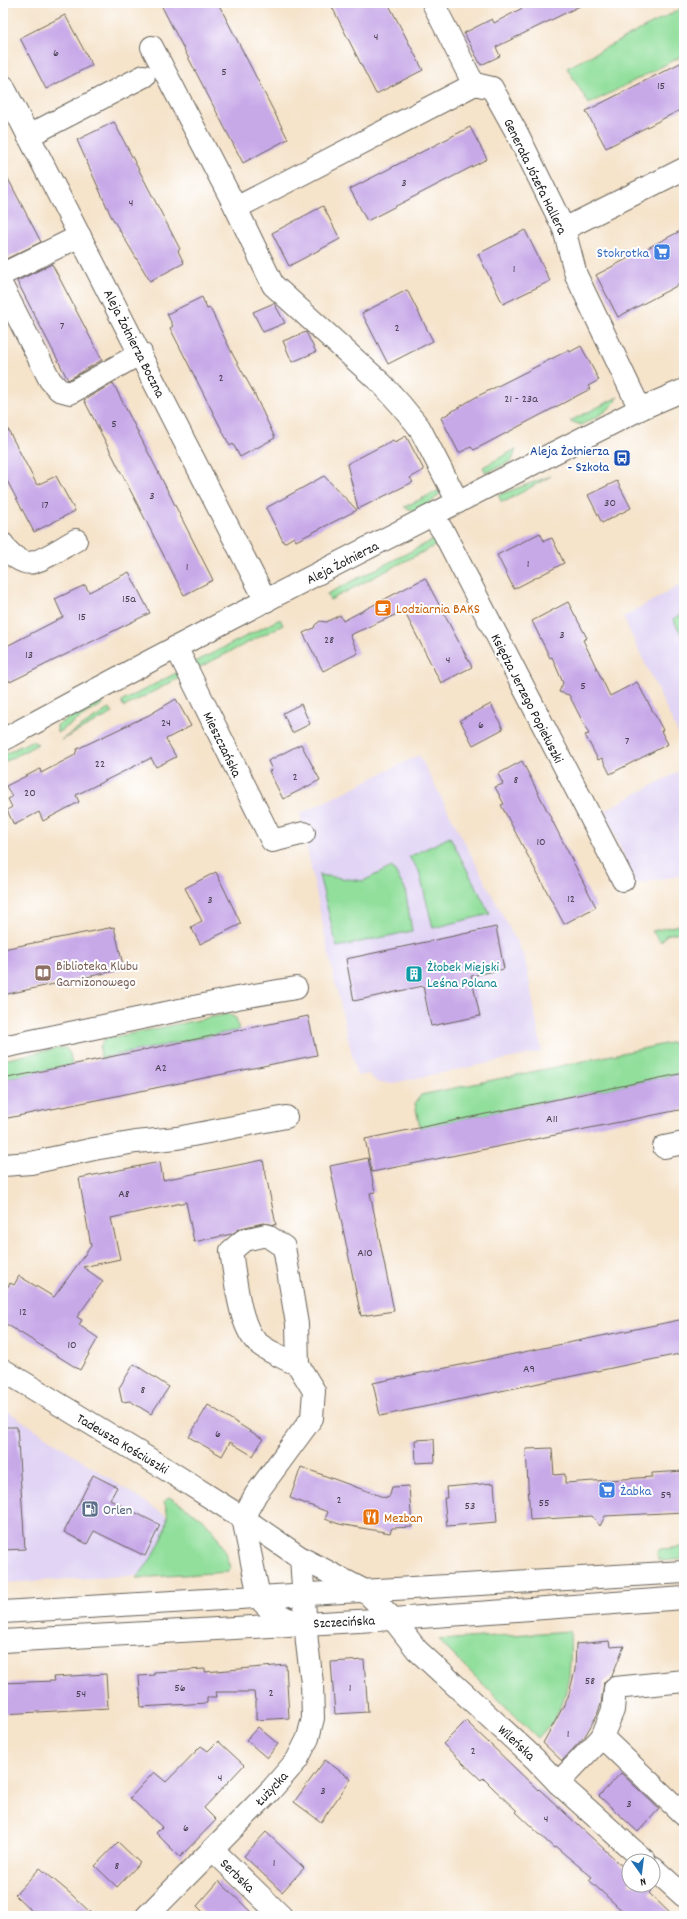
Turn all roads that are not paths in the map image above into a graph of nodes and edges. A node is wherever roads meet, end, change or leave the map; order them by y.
1 (433, 3) edge
2 (152, 47) dead end
3 (144, 76) dead end
4 (475, 84) junction
5 (3, 86) edge
6 (8, 110) edge
7 (28, 136) junction
8 (684, 169) edge
9 (236, 208) junction
10 (564, 229) junction
11 (80, 236) junction
12 (3, 274) edge
13 (3, 288) edge
14 (141, 353) junction
15 (684, 390) edge
16 (640, 408) junction
17 (458, 502) junction
18 (433, 516) junction
19 (76, 540) dead end
20 (3, 544) edge
21 (266, 601) junction
22 (176, 647) junction
23 (3, 740) edge
24 (304, 832) dead end
25 (623, 880) dead end
26 (296, 988) dead end
27 (3, 1047) edge
28 (286, 1118) dead end
29 (3, 1165) edge
30 (298, 1365) junction
31 (3, 1370) edge
32 (243, 1518) junction
33 (301, 1558) junction
34 (684, 1572) edge
35 (365, 1591) junction
36 (303, 1594) junction
37 (259, 1597) junction
38 (684, 1598) edge
39 (3, 1612) edge
40 (393, 1619) junction
41 (305, 1624) junction
42 (3, 1641) edge
43 (684, 1681) edge
44 (602, 1737) junction
45 (558, 1783) junction
46 (684, 1814) edge
47 (213, 1850) junction
48 (636, 1853) edge
49 (661, 1875) edge
50 (684, 1896) edge
51 (147, 1916) edge
52 (281, 1916) edge

1 - 4 street
2 - 9 street
3 - 7 street
4 - 9 street
4 - 10 street, Generała Józefa Hallera
5 - 6 street, Aleja Żołnierza Boczna
6 - 7 street, Aleja Żołnierza Boczna
7 - 11 street, Aleja Żołnierza Boczna
8 - 10 street
9 - 17 street
10 - 16 street, Generała Józefa Hallera
11 - 12 street
11 - 14 street, Aleja Żołnierza Boczna
13 - 14 street
14 - 21 street, Aleja Żołnierza Boczna
15 - 16 street, Aleja Żołnierza
16 - 17 street, Aleja Żołnierza
17 - 18 street, Aleja Żołnierza
18 - 21 street, Aleja Żołnierza
18 - 25 street, Księdza Jerzego Popiełuszki
19 - 20 street
21 - 22 street, Aleja Żołnierza
22 - 23 street, Aleja Żołnierza
22 - 24 street, Mieszczańska
26 - 27 street
28 - 29 street
30 - 30 street
30 - 32 street
31 - 32 street, Tadeusza Kościuszki
32 - 33 street, Tadeusza Kościuszki
32 - 37 street
33 - 35 street, Tadeusza Kościuszki
33 - 36 street
34 - 35 street, Szczecińska
35 - 36 street, Szczecińska
35 - 40 street, Wileńska
36 - 37 street, Szczecińska
36 - 41 street, Łużycka
37 - 39 street, Szczecińska
37 - 41 street
38 - 40 street, Szczecińska
40 - 41 street, Szczecińska
40 - 45 street, Wileńska
41 - 42 street, Szczecińska
41 - 47 street, Łużycka
43 - 44 street
44 - 45 street
44 - 46 street
45 - 48 street, Wileńska
47 - 51 street, Łużycka
47 - 52 street, Serbska
49 - 50 street

